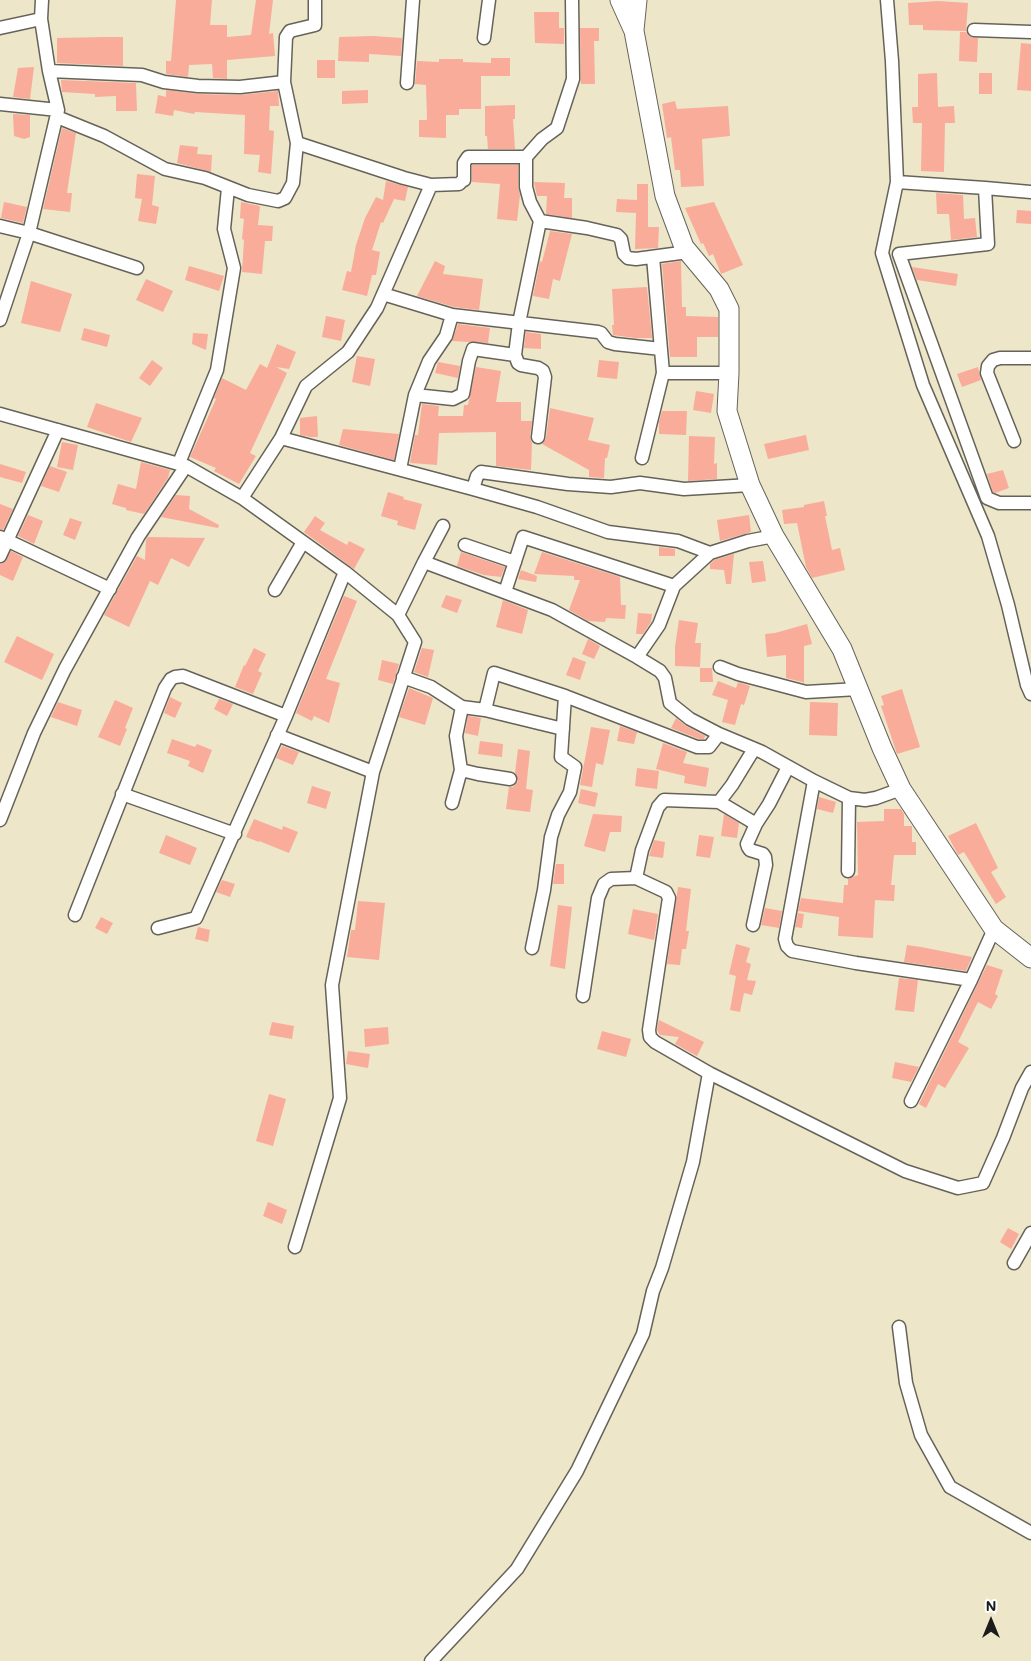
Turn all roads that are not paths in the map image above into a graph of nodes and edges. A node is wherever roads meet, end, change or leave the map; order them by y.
1 (42, 0) edge
2 (315, 0) edge
3 (413, 0) edge
4 (489, 0) edge
5 (572, 0) edge
6 (620, 0) edge
7 (637, 0) edge
8 (887, 0) edge
9 (41, 19) junction
10 (0, 28) edge
11 (974, 30) dead end
12 (634, 31) junction
13 (1031, 32) edge
14 (484, 38) dead end
15 (49, 71) junction
16 (284, 82) junction
17 (407, 83) dead end
18 (0, 104) edge
19 (57, 114) junction
20 (297, 143) junction
21 (526, 157) junction
22 (896, 182) junction
23 (431, 185) junction
24 (228, 188) junction
25 (984, 188) junction
26 (1031, 192) edge
27 (540, 220) junction
28 (0, 226) edge
29 (29, 233) junction
30 (688, 252) junction
31 (653, 257) junction
32 (137, 268) dead end
33 (5, 294) edge
34 (384, 294) junction
35 (452, 314) junction
36 (0, 320) edge
37 (519, 323) junction
38 (661, 349) junction
39 (515, 355) junction
40 (1031, 358) edge
41 (663, 373) junction
42 (729, 373) junction
43 (415, 396) junction
44 (0, 414) edge
45 (58, 430) junction
46 (281, 438) junction
47 (538, 438) dead end
48 (1014, 441) dead end
49 (642, 458) dead end
50 (183, 465) junction
51 (400, 469) junction
52 (750, 485) junction
53 (473, 489) junction
54 (242, 498) junction
55 (1031, 503) edge
56 (443, 526) dead end
57 (774, 536) junction
58 (4, 538) edge
59 (303, 542) junction
60 (465, 545) dead end
61 (710, 552) junction
62 (0, 556) edge
63 (424, 562) junction
64 (515, 562) junction
65 (345, 572) junction
66 (674, 586) junction
67 (110, 589) junction
68 (275, 590) dead end
69 (505, 592) junction
70 (398, 615) junction
71 (637, 657) junction
72 (720, 667) dead end
73 (403, 677) junction
74 (858, 689) junction
75 (1031, 694) edge
76 (566, 696) junction
77 (462, 708) junction
78 (485, 710) junction
79 (286, 716) junction
80 (563, 729) junction
81 (277, 734) junction
82 (719, 734) junction
83 (754, 749) junction
84 (788, 767) junction
85 (461, 770) junction
86 (373, 772) junction
87 (510, 779) dead end
88 (814, 781) junction
89 (901, 789) junction
90 (122, 794) junction
91 (849, 798) junction
92 (719, 802) junction
93 (452, 803) dead end
94 (0, 820) edge
95 (756, 824) junction
96 (235, 834) junction
97 (848, 871) dead end
98 (636, 878) junction
99 (75, 915) dead end
100 (753, 925) dead end
101 (158, 928) dead end
102 (994, 929) junction
103 (532, 948) dead end
104 (1031, 958) edge
105 (971, 980) junction
106 (583, 996) dead end
107 (1031, 1072) edge
108 (709, 1073) junction
109 (911, 1101) dead end
110 (1031, 1233) edge
111 (295, 1248) dead end
112 (1014, 1263) dead end
113 (899, 1327) dead end
114 (1031, 1534) edge
115 (431, 1661) edge

1 - 9 street
2 - 16 street
3 - 17 street
4 - 14 street
5 - 21 street
6 - 12 street
7 - 12 street
8 - 22 street
9 - 10 street
9 - 15 street
11 - 13 street
12 - 30 street
15 - 16 street
15 - 19 street
16 - 20 street
18 - 19 street
19 - 24 street
19 - 29 street
20 - 23 street
20 - 24 street
21 - 23 street
21 - 27 street
22 - 25 street
22 - 75 street
23 - 34 street
24 - 50 street
25 - 26 street
25 - 55 street
27 - 31 street
27 - 37 street
28 - 29 street
29 - 32 street
29 - 33 street
30 - 31 street
30 - 42 street
31 - 38 street
33 - 36 street
34 - 35 street
34 - 46 street
35 - 37 street
35 - 43 street
37 - 38 street
37 - 39 street
38 - 41 street
39 - 43 street
39 - 47 street
40 - 48 street
41 - 42 street
41 - 49 street
42 - 52 street
43 - 51 street
44 - 45 street
45 - 50 street
45 - 58 street
46 - 51 street
46 - 54 street
50 - 54 street
50 - 67 street
51 - 53 street
52 - 53 street
52 - 57 street
53 - 61 street
54 - 59 street
56 - 63 street
57 - 61 street
57 - 74 street
58 - 62 street
58 - 67 street
59 - 65 street
59 - 68 street
60 - 64 street
61 - 66 street
63 - 69 street
63 - 70 street
64 - 66 street
64 - 69 street
65 - 70 street
65 - 79 street
66 - 71 street
67 - 94 street
69 - 71 street
70 - 73 street
71 - 82 street
72 - 74 street
73 - 77 street
73 - 86 street
74 - 89 street
76 - 78 street
76 - 80 street
76 - 82 street
77 - 78 street
77 - 85 street
78 - 80 street
79 - 81 street
79 - 90 street
80 - 103 street
81 - 86 street
81 - 96 street
82 - 83 street
83 - 84 street
83 - 92 street
84 - 88 street
84 - 95 street
85 - 87 street
85 - 93 street
86 - 111 street
88 - 91 street
88 - 105 street
89 - 91 street
89 - 102 street
90 - 96 street
90 - 99 street
91 - 97 street
92 - 95 street
92 - 98 street
95 - 100 street
96 - 101 street
98 - 106 street
98 - 108 street
102 - 104 street
102 - 105 street
105 - 109 street
107 - 108 street
108 - 115 street
110 - 112 street
113 - 114 street

